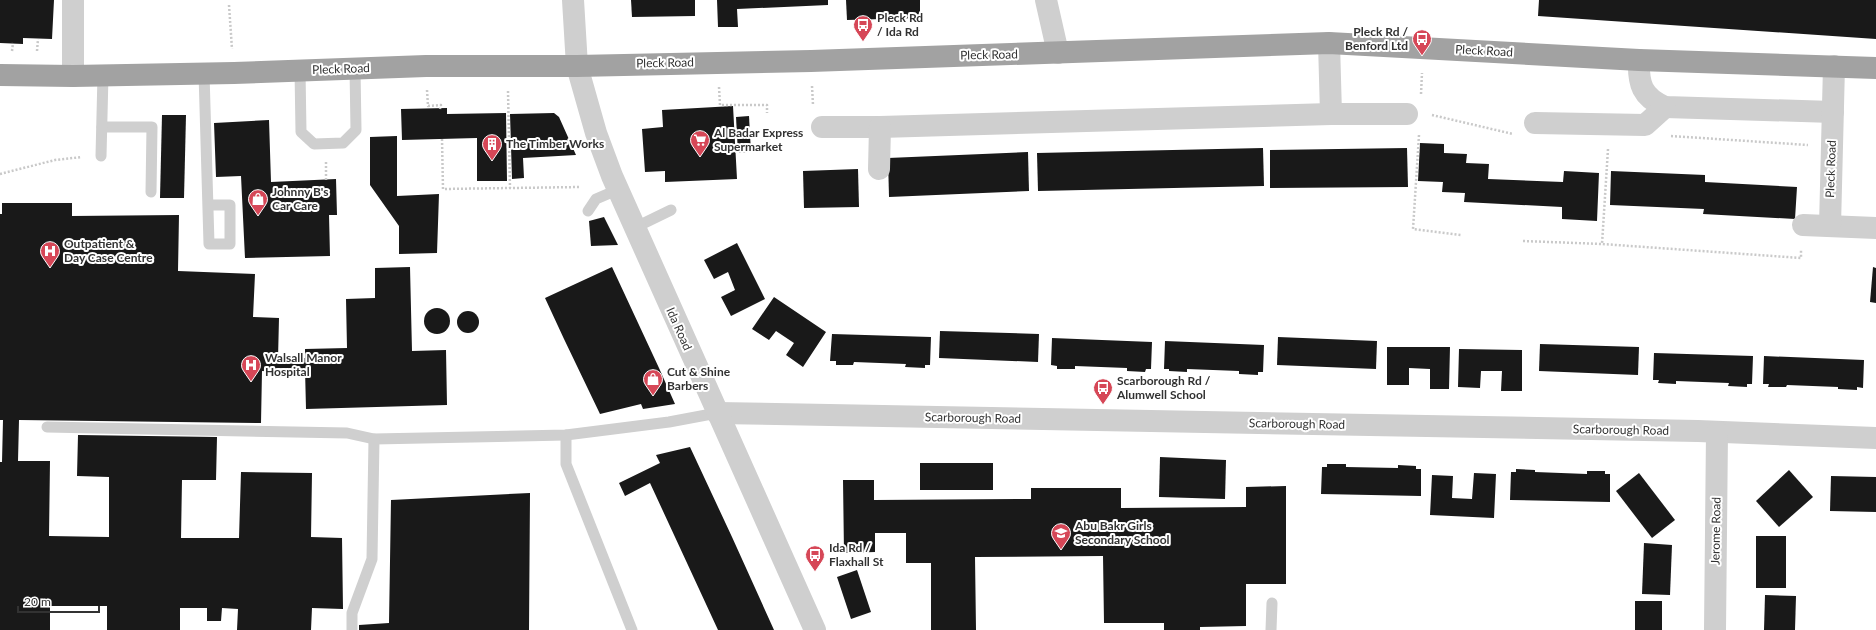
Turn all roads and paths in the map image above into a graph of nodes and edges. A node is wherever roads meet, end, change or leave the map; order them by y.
1 (73, 0) edge
2 (573, 0) edge
3 (1046, 0) edge
4 (229, 5) dead end
5 (1329, 43) junction
6 (1423, 48) junction
7 (1058, 53) junction
8 (1639, 60) junction
9 (811, 61) junction
10 (719, 63) junction
11 (507, 66) junction
12 (577, 66) junction
13 (1834, 66) junction
14 (355, 68) junction
15 (1876, 68) edge
16 (300, 70) junction
17 (234, 73) junction
18 (204, 74) junction
19 (0, 75) edge
20 (102, 75) junction
21 (73, 76) junction
22 (428, 106) dead end
23 (1665, 107) junction
24 (440, 109) dead end
25 (1833, 112) junction
26 (767, 113) dead end
27 (1331, 114) junction
28 (1418, 114) junction
29 (1535, 123) joint
30 (102, 127) junction
31 (822, 127) joint
32 (880, 127) junction
33 (1665, 136) dead end
34 (442, 139) dead end
35 (1608, 147) dead end
36 (1832, 147) junction
37 (101, 156) joint
38 (879, 169) dead end
39 (0, 174) edge
40 (614, 183) junction
41 (510, 188) junction
42 (151, 192) dead end
43 (208, 205) dead end
44 (671, 210) dead end
45 (588, 211) dead end
46 (1803, 225) joint
47 (1830, 226) junction
48 (634, 228) junction
49 (1876, 228) edge
50 (1461, 235) dead end
51 (1523, 241) dead end
52 (1602, 244) junction
53 (717, 413) junction
54 (47, 427) dead end
55 (1717, 432) junction
56 (566, 435) junction
57 (1876, 438) edge
58 (374, 439) junction
59 (1272, 602) dead end
60 (352, 630) edge
61 (632, 630) edge
62 (815, 630) edge
63 (1271, 630) edge
64 (1715, 630) edge

1 - 21 street
2 - 12 street, Ida Road
3 - 7 street
4 - 17 path
5 - 6 highway, Pleck Road
5 - 7 highway, Pleck Road
5 - 27 street
6 - 8 highway, Pleck Road
6 - 28 path
7 - 9 highway, Pleck Road
8 - 13 highway, Pleck Road
8 - 23 street
9 - 10 highway, Pleck Road
9 - 31 path
10 - 12 highway, Pleck Road
10 - 26 path
11 - 12 highway, Pleck Road
11 - 14 highway, Pleck Road
11 - 41 path
12 - 40 street, Ida Road
13 - 15 highway, Pleck Road
13 - 25 street, Pleck Road
14 - 16 highway, Pleck Road
14 - 16 lane
16 - 17 highway, Pleck Road
17 - 18 highway, Pleck Road
18 - 20 highway, Pleck Road
18 - 43 lane
19 - 21 highway, Pleck Road
20 - 21 highway, Pleck Road
20 - 30 lane
22 - 24 path
23 - 25 street
23 - 29 street
25 - 36 street, Pleck Road
27 - 28 street
27 - 32 street
28 - 29 path
28 - 50 path
30 - 37 lane
30 - 42 lane
31 - 32 street
32 - 38 street
33 - 36 path
34 - 41 path
35 - 52 path
36 - 47 street, Pleck Road
37 - 39 path
40 - 41 path
40 - 45 lane
40 - 48 street, Ida Road
44 - 48 lane
46 - 47 street
46 - 52 path
47 - 49 street
48 - 53 street, Ida Road
51 - 52 path
53 - 55 street, Scarborough Road
53 - 56 lane
53 - 62 street, Ida Road
54 - 58 lane
55 - 57 street, Scarborough Road
55 - 64 street, Jerome Road
56 - 58 lane
56 - 61 lane
58 - 60 lane
59 - 63 lane

